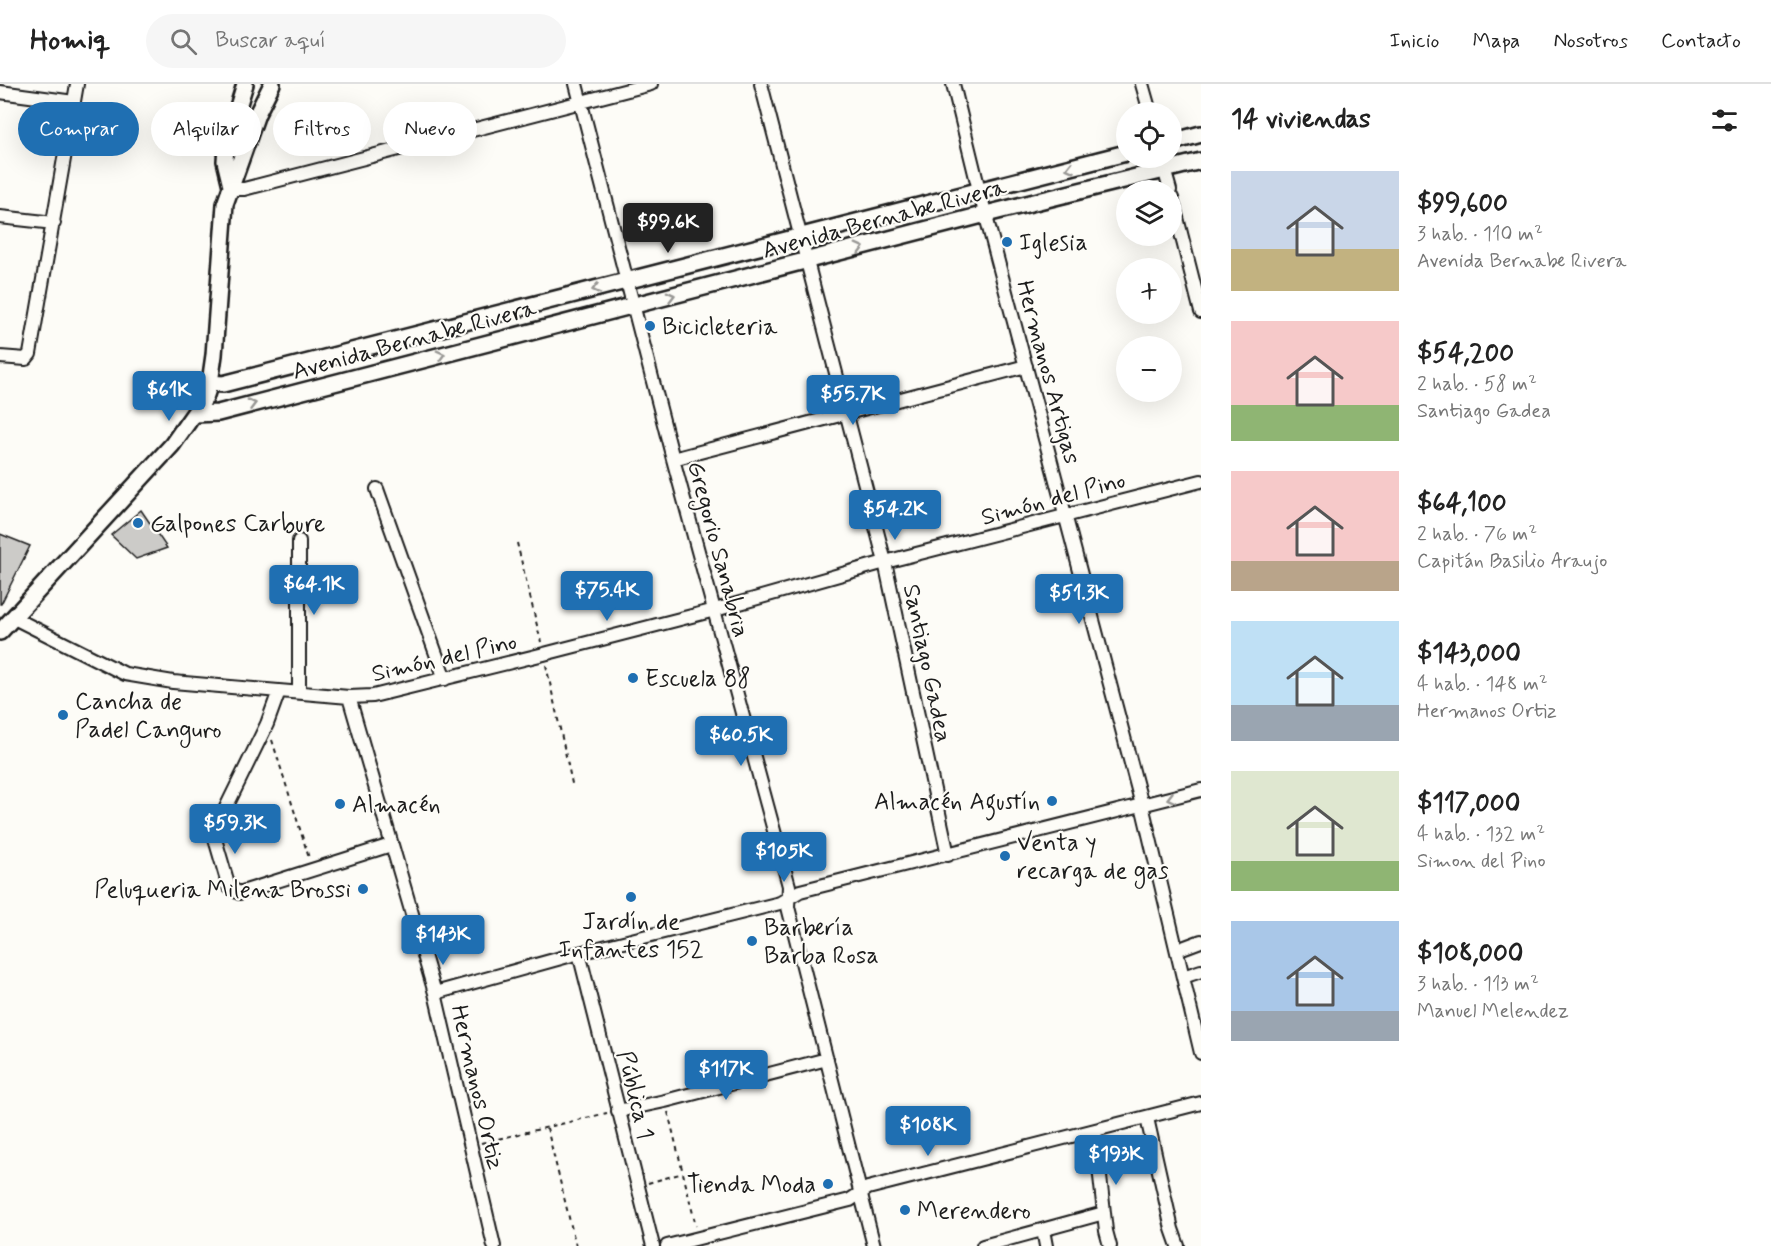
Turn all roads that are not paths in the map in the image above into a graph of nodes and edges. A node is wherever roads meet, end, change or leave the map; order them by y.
1 (77, 84) edge
2 (245, 84) edge
3 (272, 84) edge
4 (576, 84) edge
5 (651, 84) edge
6 (761, 84) edge
7 (953, 84) edge
8 (1142, 84) edge
9 (0, 92) edge
10 (74, 102) joint
11 (580, 102) junction
12 (1147, 102) edge
13 (1201, 134) edge
14 (1182, 139) edge
15 (65, 156) edge
16 (1116, 156) edge
17 (1201, 161) edge
18 (1182, 162) edge
19 (1149, 168) edge
20 (231, 186) junction
21 (979, 190) junction
22 (986, 214) junction
23 (0, 217) edge
24 (54, 223) junction
25 (801, 236) junction
26 (1182, 237) edge
27 (807, 261) junction
28 (626, 281) junction
29 (632, 305) junction
30 (1201, 312) edge
31 (0, 357) edge
32 (1026, 366) junction
33 (210, 383) junction
34 (845, 413) junction
35 (195, 414) junction
36 (672, 459) junction
37 (1201, 481) edge
38 (377, 489) dead end
39 (1065, 516) junction
40 (299, 541) dead end
41 (885, 562) junction
42 (715, 610) junction
43 (6, 616) edge
44 (0, 632) edge
45 (445, 679) junction
46 (279, 691) junction
47 (298, 692) junction
48 (349, 697) junction
49 (1201, 790) edge
50 (1142, 805) junction
51 (391, 845) junction
52 (948, 855) junction
53 (788, 898) junction
54 (1201, 941) edge
55 (1178, 950) junction
56 (579, 953) junction
57 (1201, 971) edge
58 (1183, 977) junction
59 (435, 993) junction
60 (1201, 1053) edge
61 (827, 1059) junction
62 (1201, 1103) edge
63 (618, 1111) junction
64 (1147, 1118) junction
65 (1095, 1131) junction
66 (860, 1193) junction
67 (1104, 1213) junction
68 (1043, 1230) junction
69 (494, 1246) edge
70 (653, 1246) edge
71 (667, 1246) edge
72 (874, 1246) edge
73 (983, 1246) edge
74 (1046, 1246) edge
75 (1110, 1246) edge
76 (1178, 1246) edge

1 - 10 street
2 - 20 street
3 - 20 street
4 - 11 street, Gregorio Sanabria
5 - 11 street
6 - 25 street, Santiago Gadea
7 - 21 street, Hermanos Artigas
8 - 12 street
9 - 10 street
11 - 20 street
11 - 28 street, Gregorio Sanabria
13 - 14 street
15 - 24 street
16 -> 21 street, Avenida Bernabe Rivera
17 - 18 street, Avenida Bernabe Rivera
19 - 22 street, Avenida Bernabe Rivera
20 - 33 street
21 - 22 street, Hermanos Artigas
21 - 25 street, Avenida Bernabe Rivera
27 -> 22 street, Avenida Bernabe Rivera
22 - 32 street, Hermanos Artigas
23 - 24 street
24 - 31 street
25 - 27 street, Santiago Gadea
25 - 28 street, Avenida Bernabe Rivera
26 - 30 street
29 -> 27 street, Avenida Bernabe Rivera
27 - 34 street, Santiago Gadea
28 - 29 street, Gregorio Sanabria
28 -> 33 street, Avenida Bernabe Rivera
35 -> 29 street, Avenida Bernabe Rivera
29 - 36 street, Gregorio Sanabria
32 - 34 street
32 - 39 street, Hermanos Artigas
33 - 35 street
34 - 36 street
34 - 41 street, Santiago Gadea
35 - 43 street
36 - 42 street, Gregorio Sanabria
37 - 39 street, Simón del Pino
38 - 45 street
39 - 41 street, Simón del Pino
39 - 50 street, Hermanos Artigas
40 - 47 street
41 - 42 street, Simón del Pino
41 - 52 street, Santiago Gadea
42 - 45 street, Simón del Pino
42 - 53 street, Gregorio Sanabria
43 - 44 street
43 - 46 street, Simón del Pino
45 - 48 street, Simón del Pino
46 - 47 street, Simón del Pino
46 - 51 street
47 - 48 street, Simón del Pino
48 - 51 street, Hermanos Ortiz
49 -> 50 street
50 - 52 street
50 - 55 street, Hermanos Artigas
51 - 59 street, Hermanos Ortiz
52 - 53 street
53 - 56 street
53 - 61 street, Gregorio Sanabria
54 - 55 street
55 - 58 street, Hermanos Artigas
56 - 59 street
56 - 63 street, Pública 1
57 - 58 street
58 - 60 street, Hermanos Artigas
59 - 69 street, Hermanos Ortiz
61 - 63 street
61 - 66 street, Gregorio Sanabria
62 - 64 street
63 - 70 street, Pública 1
64 - 65 street
64 - 76 street
65 - 66 street
65 - 67 street
66 - 71 street
66 - 72 street, Gregorio Sanabria
67 - 68 street
67 - 75 street
68 - 73 street
68 - 74 street

